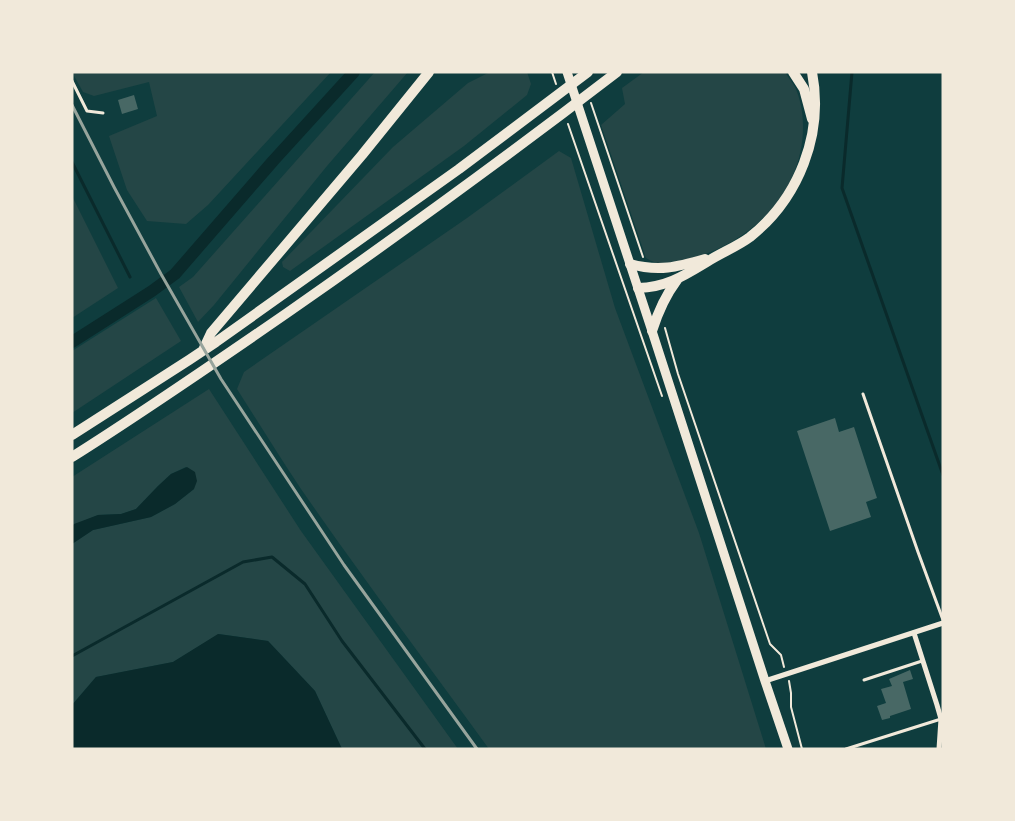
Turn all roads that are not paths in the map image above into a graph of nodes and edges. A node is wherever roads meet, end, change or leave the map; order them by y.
1 (429, 72) edge
2 (567, 72) edge
3 (588, 72) edge
4 (793, 72) edge
5 (813, 72) edge
6 (615, 74) edge
7 (72, 81) edge
8 (103, 113) dead end
9 (814, 126) junction
10 (717, 256) junction
11 (630, 264) junction
12 (677, 280) junction
13 (638, 288) junction
14 (652, 331) junction
15 (213, 337) junction
16 (863, 393) dead end
17 (72, 435) edge
18 (72, 457) edge
19 (943, 622) edge
20 (914, 633) junction
21 (923, 661) junction
22 (864, 680) dead end
23 (765, 681) junction
24 (940, 719) junction
25 (788, 749) edge
26 (846, 749) edge
27 (939, 749) edge

1 - 15 highway
2 - 11 main road
3 - 15 highway
4 - 9 highway
5 - 9 highway
6 - 18 highway
7 - 8 lane
9 - 10 highway
10 - 11 highway
10 - 12 highway
11 - 13 main road
12 - 13 highway
12 - 14 highway
13 - 14 main road
14 - 23 main road
15 - 17 highway
16 - 19 lane
19 - 20 street
20 - 21 street
20 - 23 street
21 - 22 lane
21 - 24 street
23 - 25 main road
24 - 26 lane
24 - 27 street

